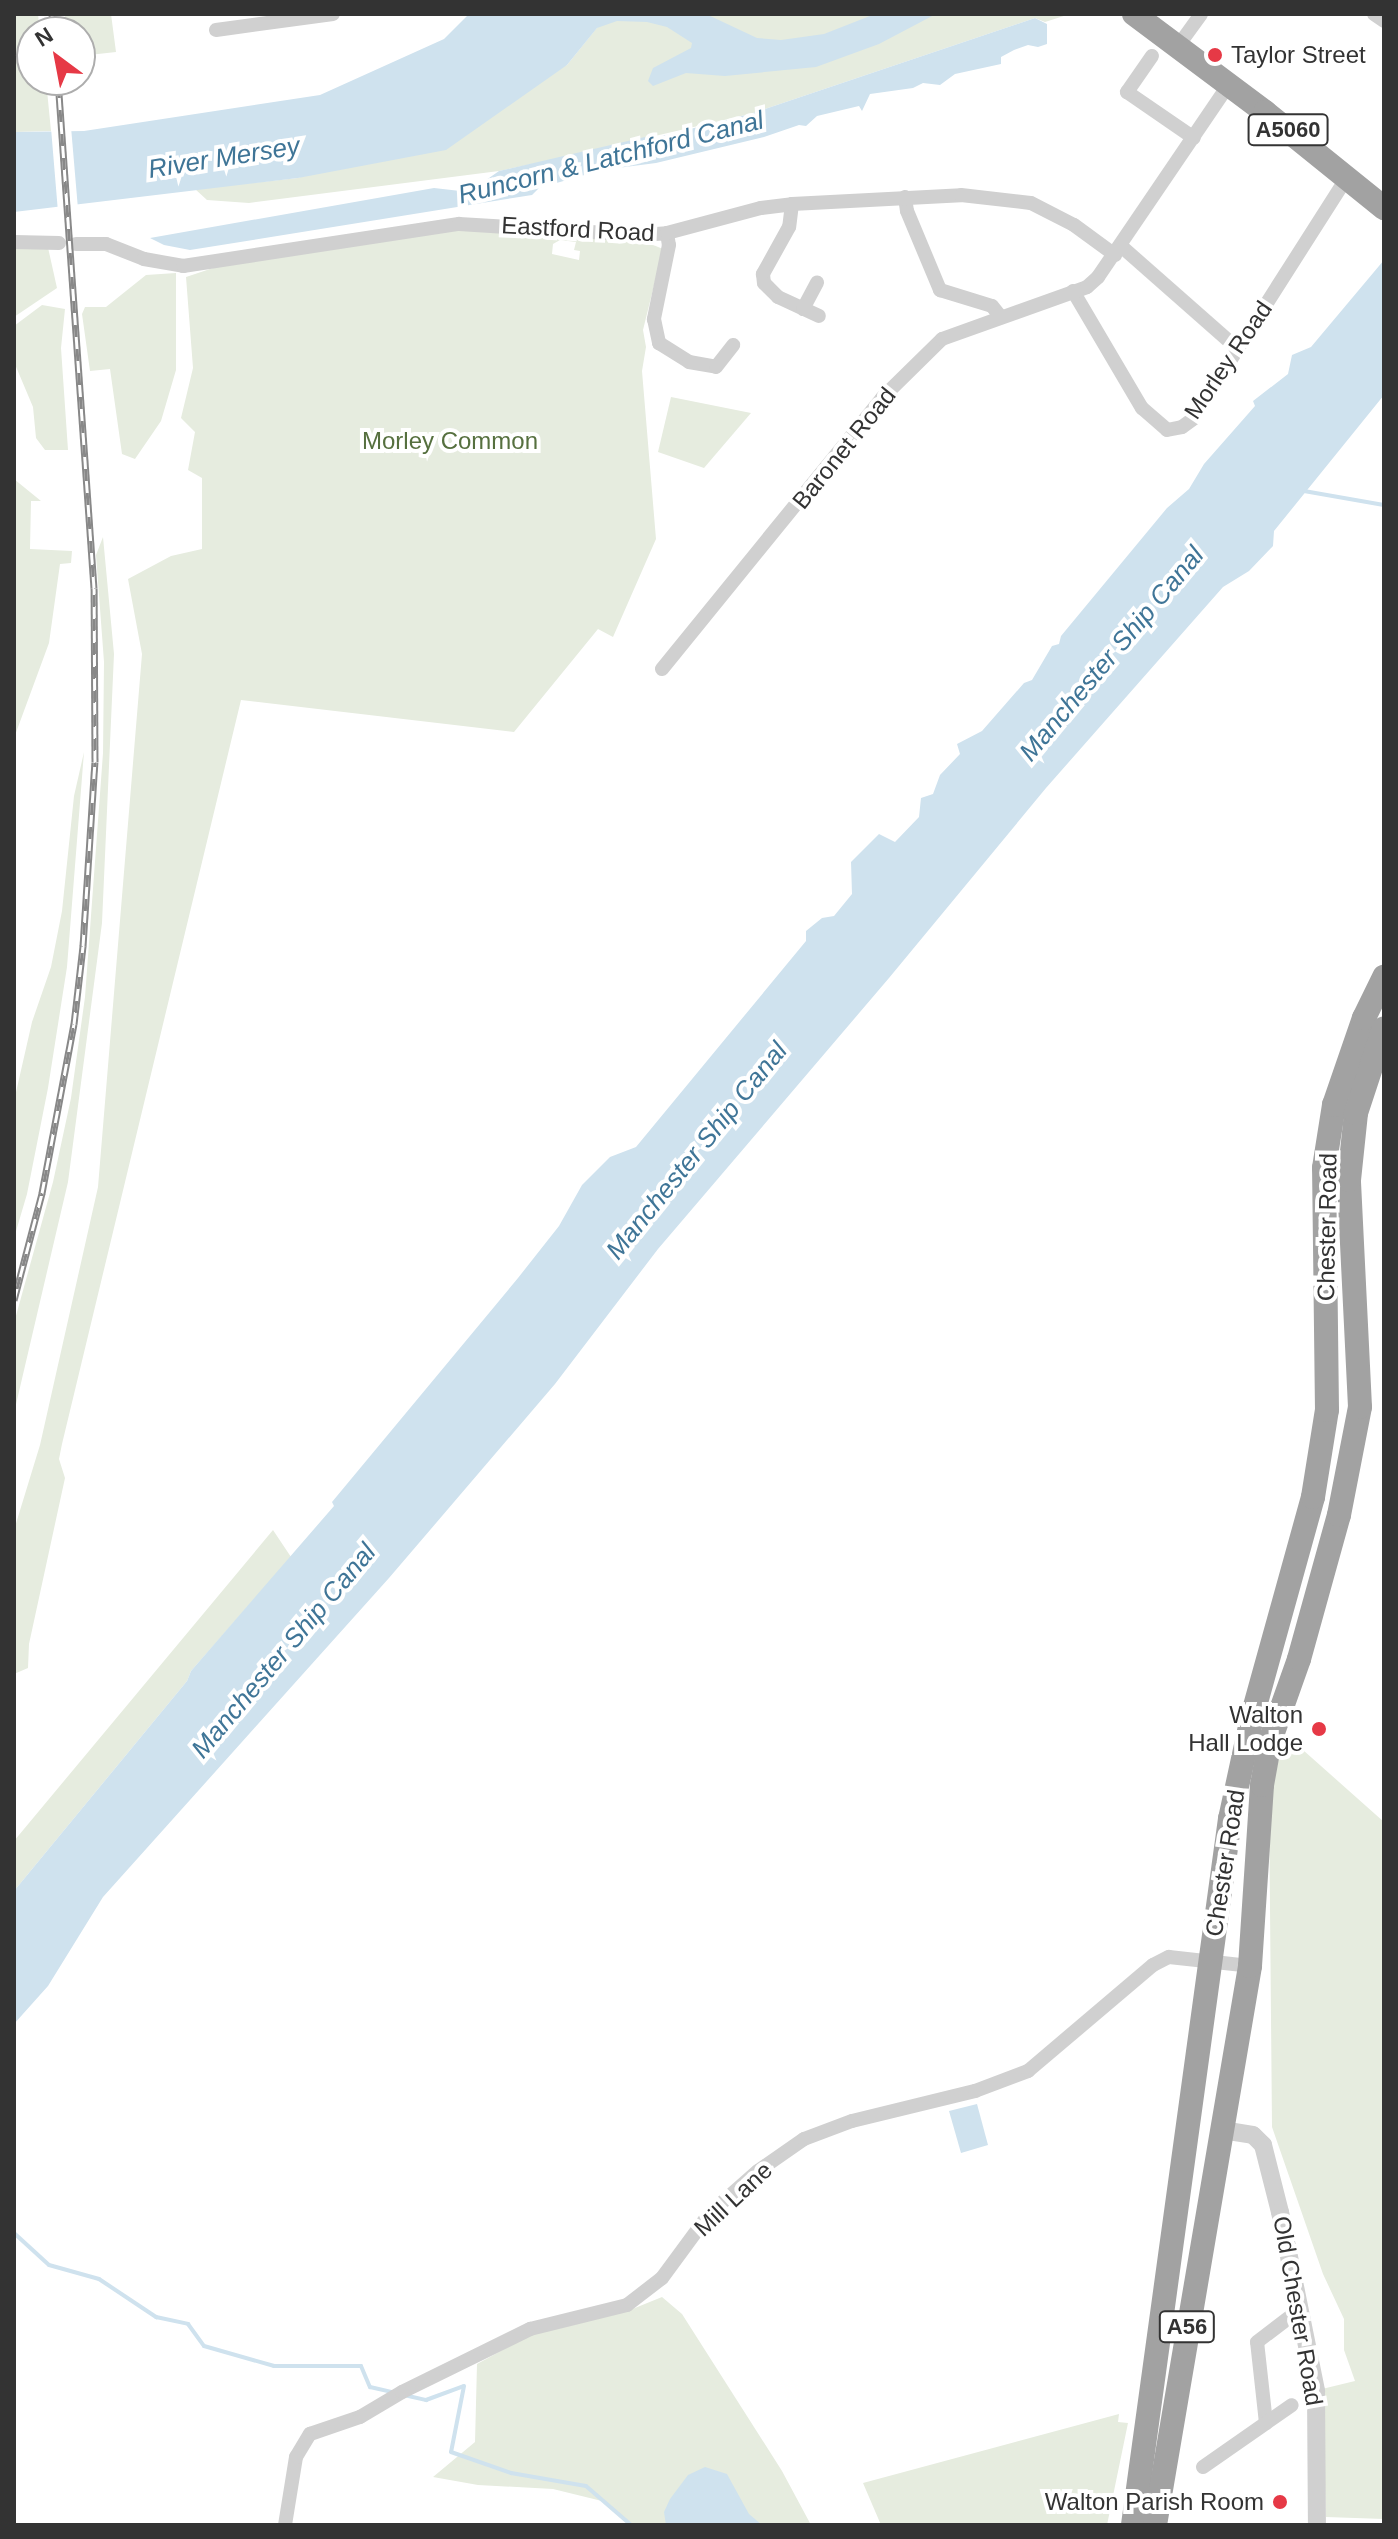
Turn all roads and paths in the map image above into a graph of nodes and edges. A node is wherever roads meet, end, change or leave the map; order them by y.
1 (1134, 14) edge
2 (1201, 14) edge
3 (1374, 14) edge
4 (329, 15) edge
5 (1384, 21) edge
6 (216, 30) dead end
7 (1178, 46) junction
8 (1152, 56) dead end
9 (1229, 84) junction
10 (1194, 138) junction
11 (1355, 184) junction
12 (905, 197) junction
13 (792, 204) junction
14 (1384, 208) edge
15 (667, 233) junction
16 (14, 242) edge
17 (59, 243) dead end
18 (76, 244) dead end
19 (1118, 250) junction
20 (817, 283) dead end
21 (1073, 291) junction
22 (803, 309) junction
23 (819, 316) dead end
24 (1000, 316) junction
25 (733, 345) dead end
26 (1239, 350) junction
27 (662, 669) dead end
28 (1384, 977) edge
29 (1384, 1028) edge
30 (1210, 1961) junction
31 (1250, 1966) junction
32 (1222, 2130) junction
33 (1299, 2310) junction
34 (1292, 2405) dead end
35 (1266, 2423) junction
36 (1203, 2467) dead end
37 (285, 2525) edge
38 (1133, 2525) edge
39 (1155, 2525) edge
40 (1317, 2525) edge

1 - 7 highway, A5060
2 - 7 street
3 - 5 street
4 - 6 street
7 - 9 highway, A5060
8 - 10 street
9 - 10 street
9 - 11 highway, A5060
10 - 19 street
11 - 14 highway, A5060
11 - 26 street, Morley Road
12 - 13 street, Eastford Road
12 - 19 street, Eastford Road
12 - 24 street
13 - 15 street, Eastford Road
13 - 22 street
15 - 18 street, Eastford Road
15 - 25 street
16 - 17 street
19 - 21 street
19 - 26 street, Eastford Road
20 - 22 street
21 - 24 street, Baronet Road
21 - 26 street, Morley Road
22 - 23 street
24 - 27 street, Baronet Road
28 - 30 highway, Chester Road / A56
29 - 31 highway, Chester Road / A56
30 - 31 street, Mill Lane
30 - 37 street, Mill Lane
30 - 38 highway, Chester Road / A56
31 - 32 highway, Chester Road / A56
32 - 33 street, Old Chester Road
32 - 39 highway, Chester Road / A56
33 - 35 street
33 - 40 street, Old Chester Road
34 - 35 street
35 - 36 street

